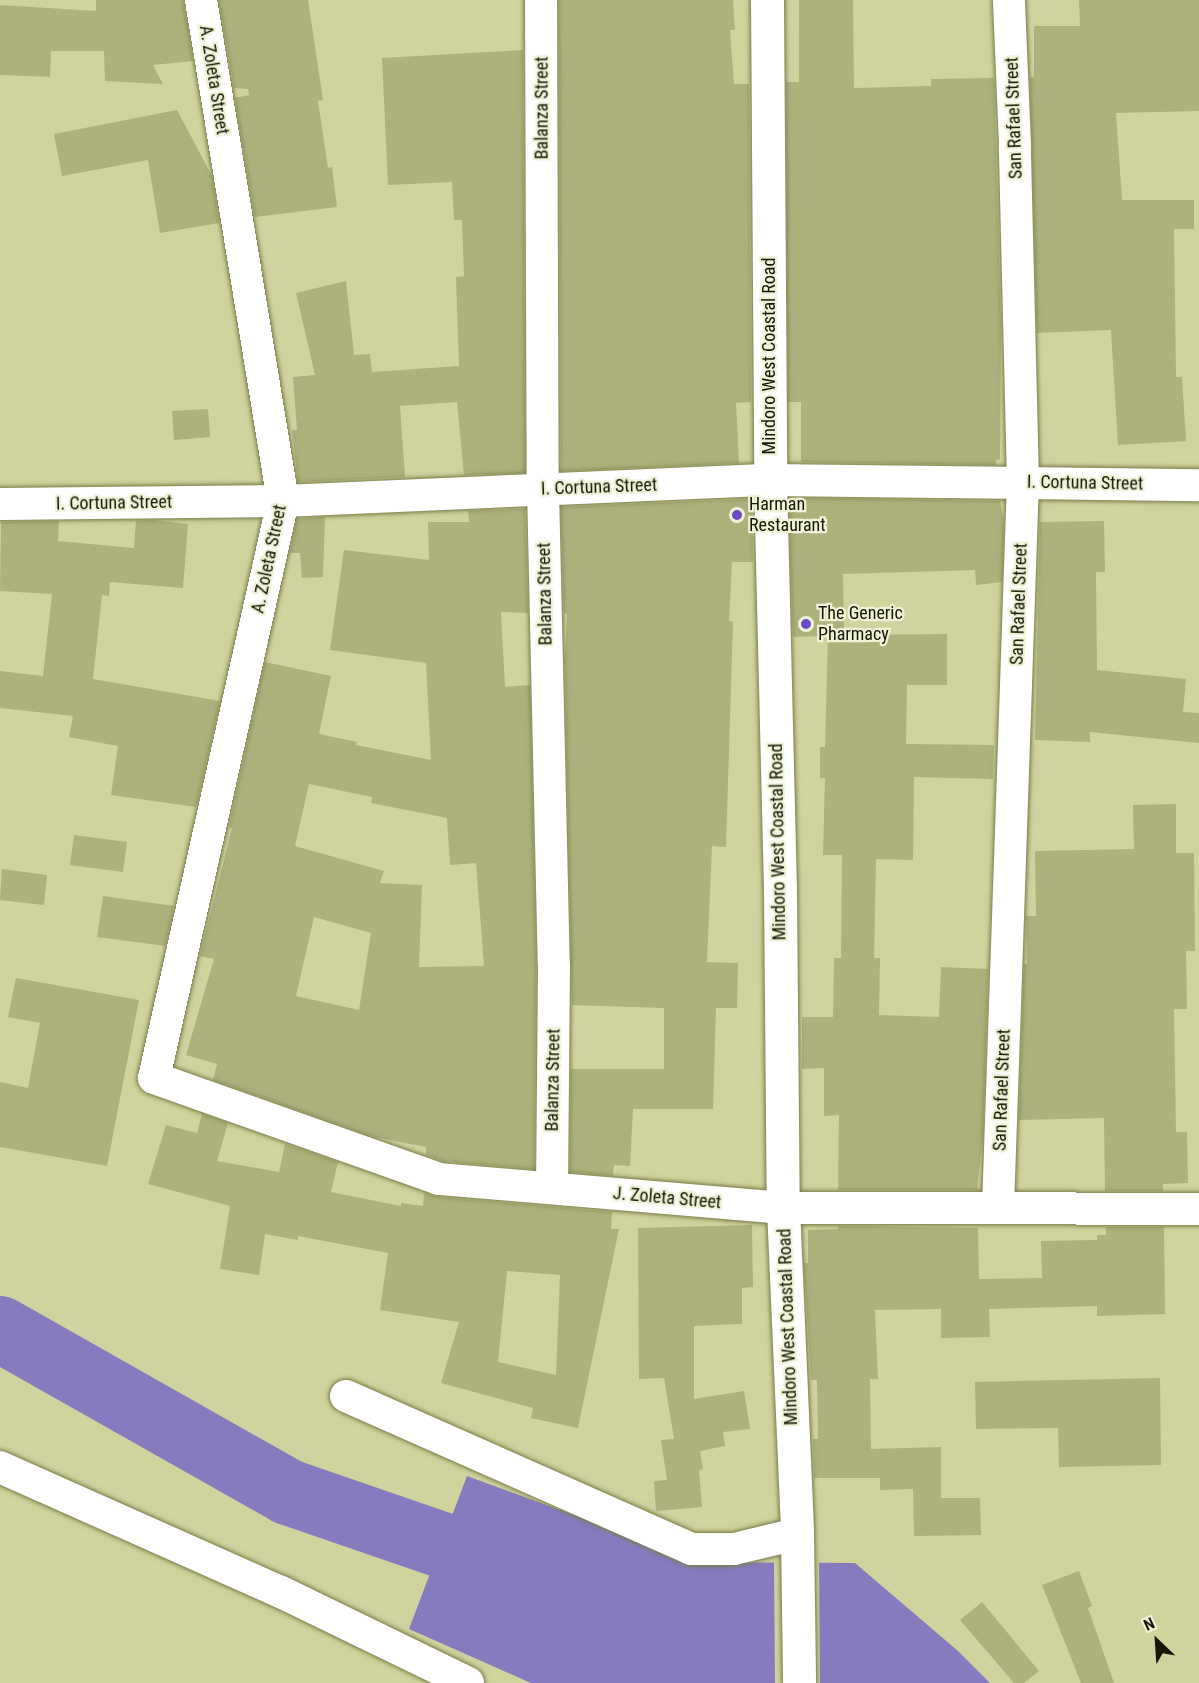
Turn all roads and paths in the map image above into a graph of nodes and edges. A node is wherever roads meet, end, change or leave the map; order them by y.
1 (201, 0) edge
2 (541, 0) edge
3 (767, 0) edge
4 (1009, 0) edge
5 (770, 480) junction
6 (1023, 482) junction
7 (1199, 485) edge
8 (543, 489) junction
9 (283, 501) junction
10 (0, 504) edge
11 (154, 1078) joint
12 (552, 1188) junction
13 (783, 1208) junction
14 (998, 1208) junction
15 (1199, 1209) edge
16 (346, 1396) dead end
17 (0, 1467) edge
18 (797, 1546) junction
19 (468, 1683) edge
20 (799, 1683) edge

1 - 9 street, A. Zoleta Street
2 - 8 street, Balanza Street
3 - 5 main road, Mindoro West Coastal Road
4 - 6 street, San Rafael Street
5 - 6 street, I. Cortuna Street
5 - 8 street, I. Cortuna Street
5 - 13 main road, Mindoro West Coastal Road
6 - 7 street, I. Cortuna Street
6 - 14 street, San Rafael Street
8 - 9 street, I. Cortuna Street
8 - 12 street, Balanza Street
9 - 10 street, I. Cortuna Street
9 - 11 street, A. Zoleta Street
11 - 12 street, J. Zoleta Street
12 - 13 street, J. Zoleta Street
13 - 14 street, J. Zoleta Street
13 - 18 main road, Mindoro West Coastal Road
14 - 15 street, J. Zoleta Street
16 - 18 street
17 - 19 street
18 - 20 main road, Mindoro West Coastal Road

